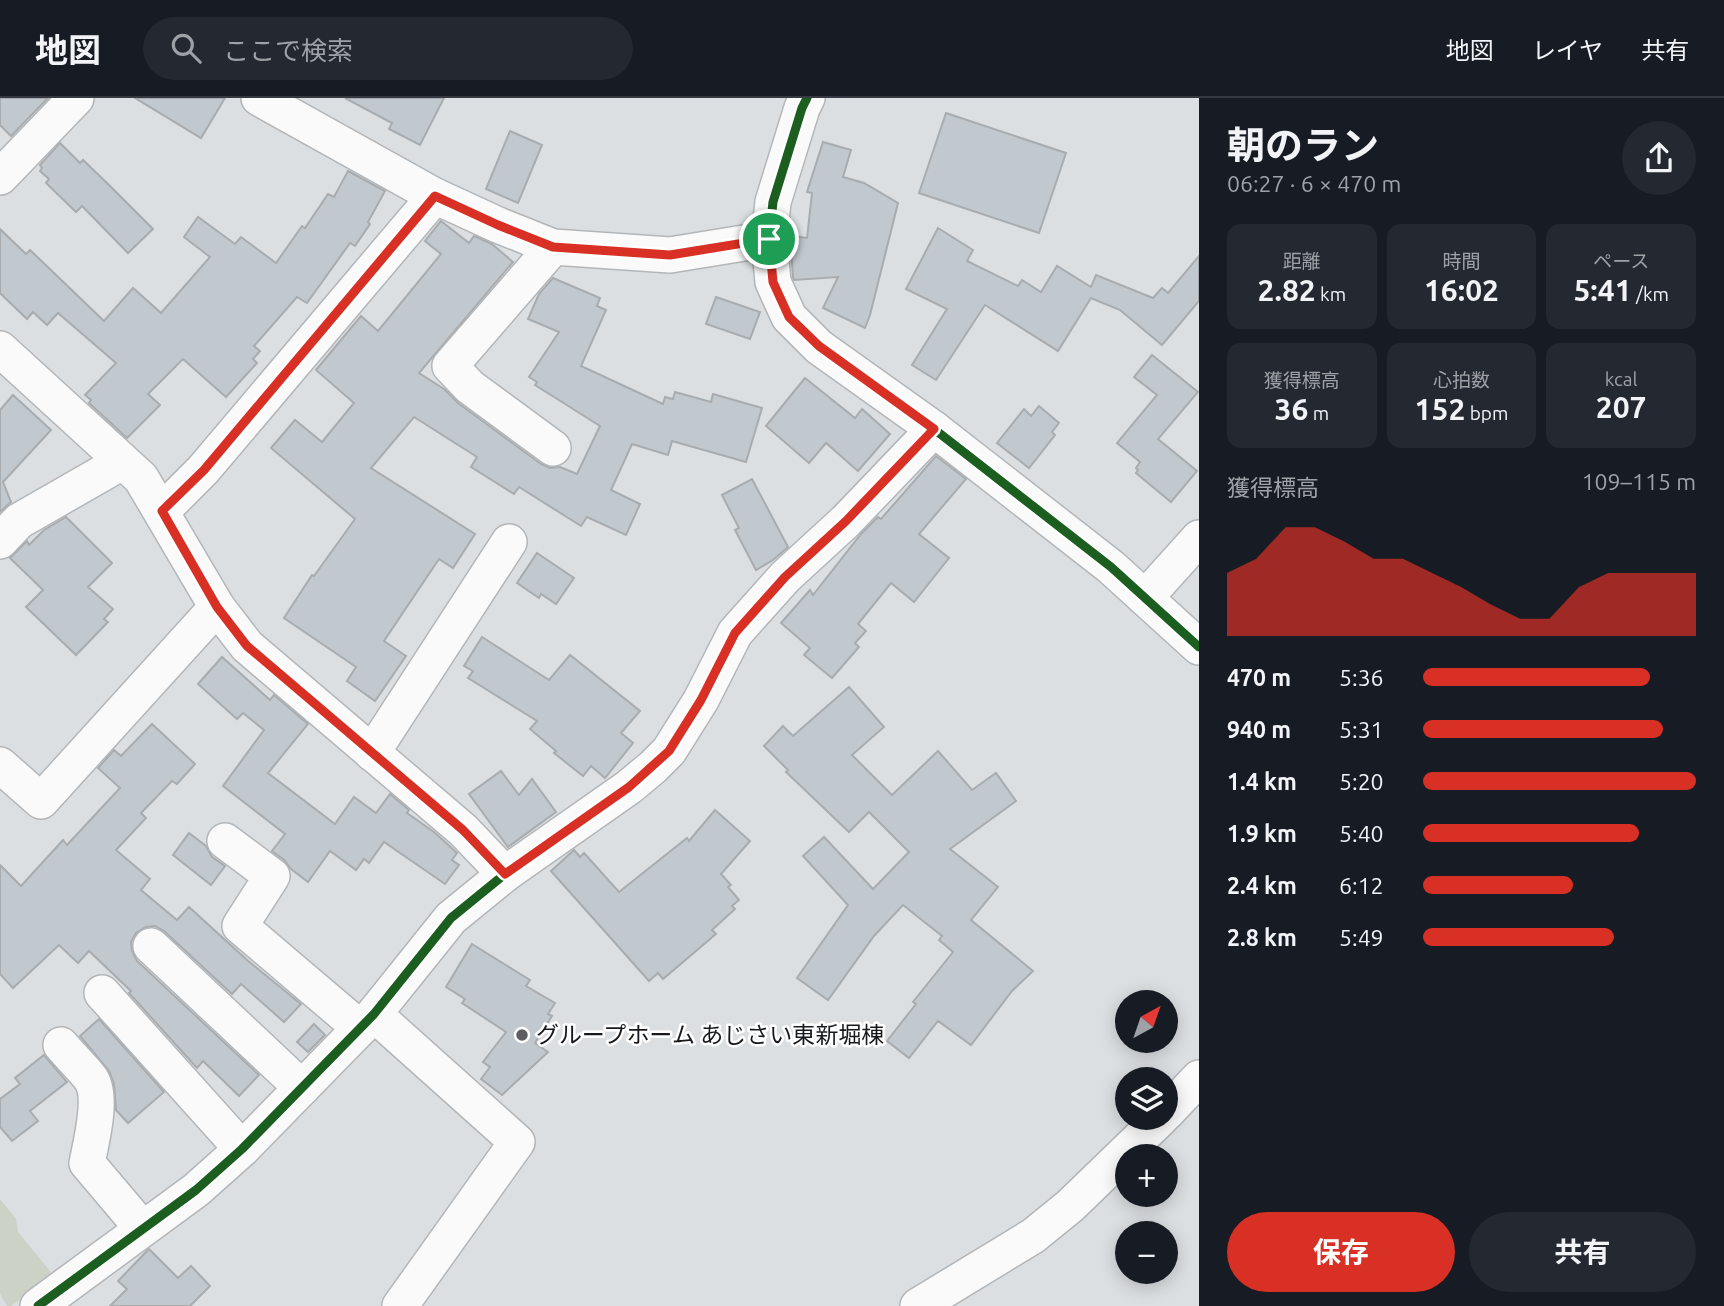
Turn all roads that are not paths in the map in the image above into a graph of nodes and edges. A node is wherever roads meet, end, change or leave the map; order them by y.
1 (76, 98) edge
2 (259, 98) edge
3 (807, 98) edge
4 (0, 177) edge
5 (435, 196) junction
6 (769, 239) junction
7 (553, 247) junction
8 (0, 349) edge
9 (934, 429) junction
10 (553, 448) dead end
11 (122, 462) junction
12 (162, 511) junction
13 (1199, 538) edge
14 (0, 541) edge
15 (509, 542) dead end
16 (1145, 598) junction
17 (217, 607) junction
18 (1199, 647) edge
19 (372, 753) junction
20 (0, 765) edge
21 (225, 841) dead end
22 (505, 874) junction
23 (151, 946) dead end
24 (102, 993) dead end
25 (367, 1021) junction
26 (61, 1045) dead end
27 (1199, 1078) edge
28 (302, 1088) junction
29 (1178, 1100) edge
30 (1149, 1130) edge
31 (242, 1149) junction
32 (142, 1228) junction
33 (38, 1306) edge
34 (400, 1306) edge
35 (918, 1306) edge

1 - 4 street
2 - 5 street
3 - 6 street
5 - 7 street
5 - 12 street
6 - 7 street
6 - 9 street
7 - 10 street
8 - 11 street
9 - 16 street
9 - 22 street
11 - 12 street
11 - 14 street
12 - 17 street
13 - 16 street
15 - 19 street
16 - 18 street
17 - 19 street
17 - 20 street
19 - 22 street
21 - 25 street
22 - 25 street
23 - 28 street
24 - 31 street
25 - 28 street
25 - 34 street
26 - 32 street
27 - 29 street
28 - 31 street
30 - 35 street
31 - 32 street
32 - 33 street

